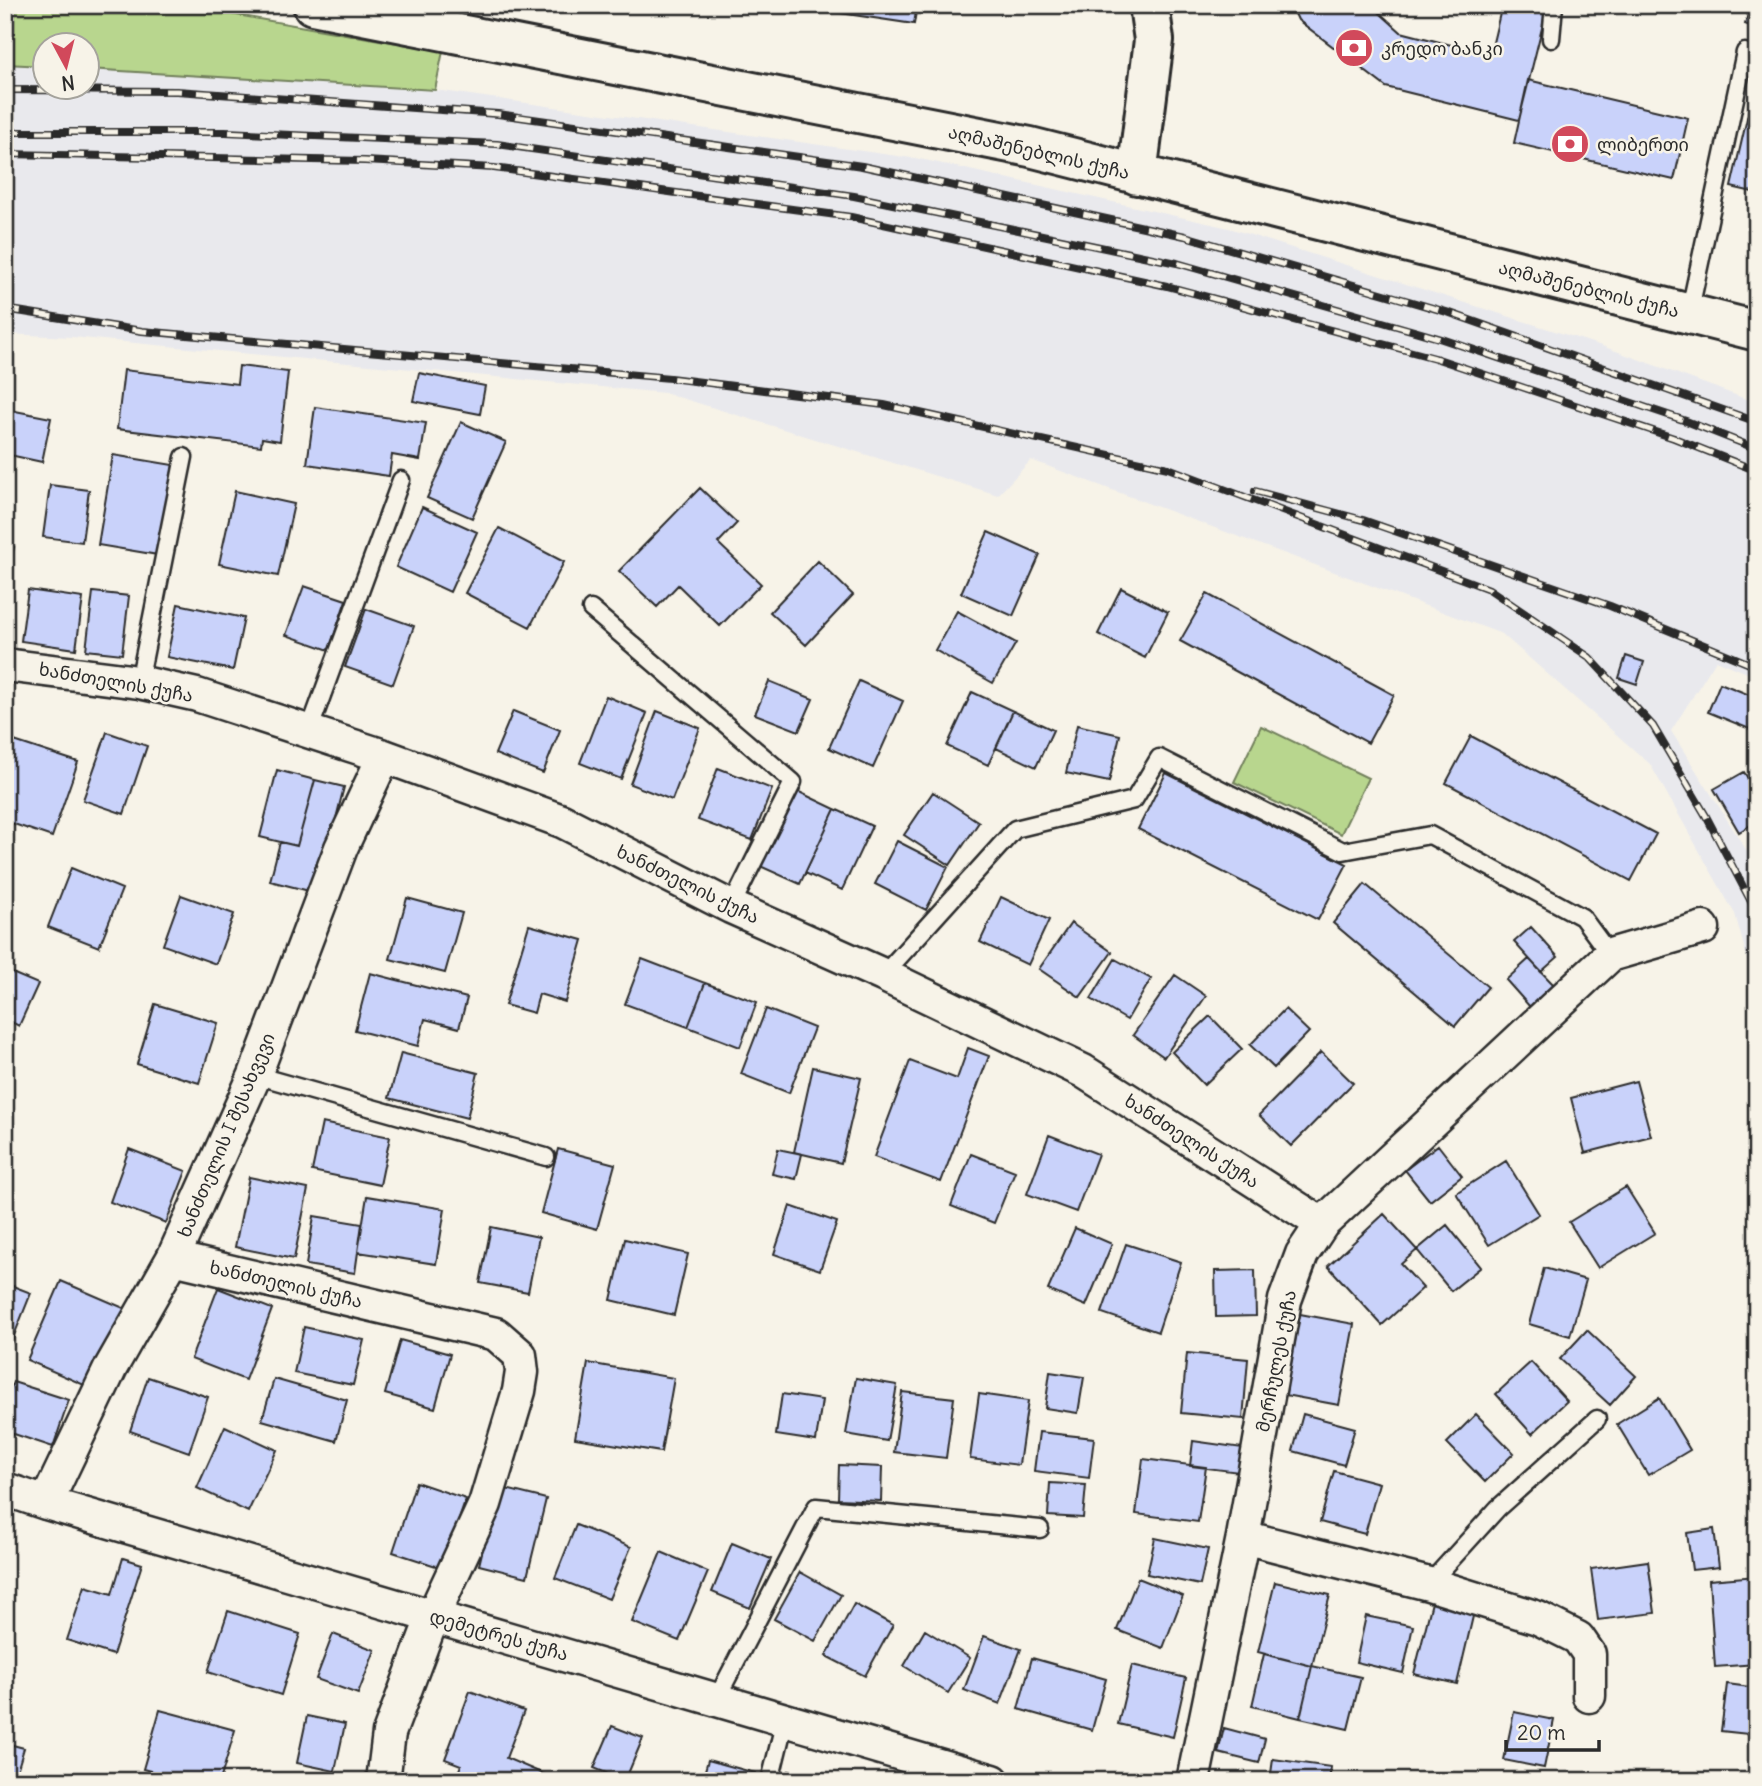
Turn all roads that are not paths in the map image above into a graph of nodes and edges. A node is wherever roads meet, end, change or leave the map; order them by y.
1 (313, 5) edge
2 (1149, 5) edge
3 (1554, 5) edge
4 (448, 19) edge
5 (1551, 39) dead end
6 (1745, 52) dead end
7 (1138, 175) junction
8 (1689, 314) junction
9 (1757, 331) edge
10 (184, 457) dead end
11 (401, 480) dead end
12 (591, 609) dead end
13 (5, 665) edge
14 (139, 682) junction
15 (309, 731) junction
16 (384, 756) junction
17 (731, 908) junction
18 (1703, 928) dead end
19 (1610, 955) junction
20 (883, 975) junction
21 (255, 1075) junction
22 (546, 1157) dead end
23 (1322, 1224) junction
24 (173, 1258) junction
25 (1597, 1419) dead end
26 (5, 1489) edge
27 (46, 1503) junction
28 (1040, 1530) dead end
29 (1243, 1537) junction
30 (1429, 1584) junction
31 (433, 1616) junction
32 (1589, 1696) dead end
33 (716, 1700) junction
34 (785, 1720) junction
35 (981, 1779) edge
36 (383, 1781) edge
37 (770, 1781) edge
38 (1193, 1781) edge

1 - 4 main road, აღმაშენებლის ქუჩა
2 - 7 main road
3 - 5 lane
4 - 7 main road, აღმაშენებლის ქუჩა
6 - 8 lane
7 - 8 main road, აღმაშენებლის ქუჩა
8 - 9 main road, აღმაშენებლის ქუჩა
10 - 14 lane
11 - 15 lane
12 - 17 lane
13 - 14 street, ხანძთელის ქუჩა
14 - 15 street, ხანძთელის ქუჩა
15 - 16 street, ხანძთელის ქუჩა
16 - 17 street, ხანძთელის ქუჩა
16 - 21 street, ხანძთელის I შესახვევი
17 - 20 street, ხანძთელის ქუჩა
18 - 19 street, მერჩულეს ქუჩა
19 - 20 lane
19 - 23 street, მერჩულეს ქუჩა
20 - 23 street, ხანძთელის ქუჩა
21 - 22 lane
21 - 24 street, ხანძთელის I შესახვევი
23 - 29 street, მერჩულეს ქუჩა
24 - 27 street, ხანძთელის I შესახვევი
24 - 31 street, ხანძთელის ქუჩა
25 - 30 lane
26 - 27 street, დემეტრეს ქუჩა
27 - 31 street, დემეტრეს ქუჩა
28 - 33 lane
29 - 30 street
29 - 38 street, მერჩულეს ქუჩა
30 - 32 street
31 - 33 street, დემეტრეს ქუჩა
31 - 36 street
33 - 34 street, დემეტრეს ქუჩა
34 - 35 street, დემეტრეს ქუჩა
34 - 37 lane

